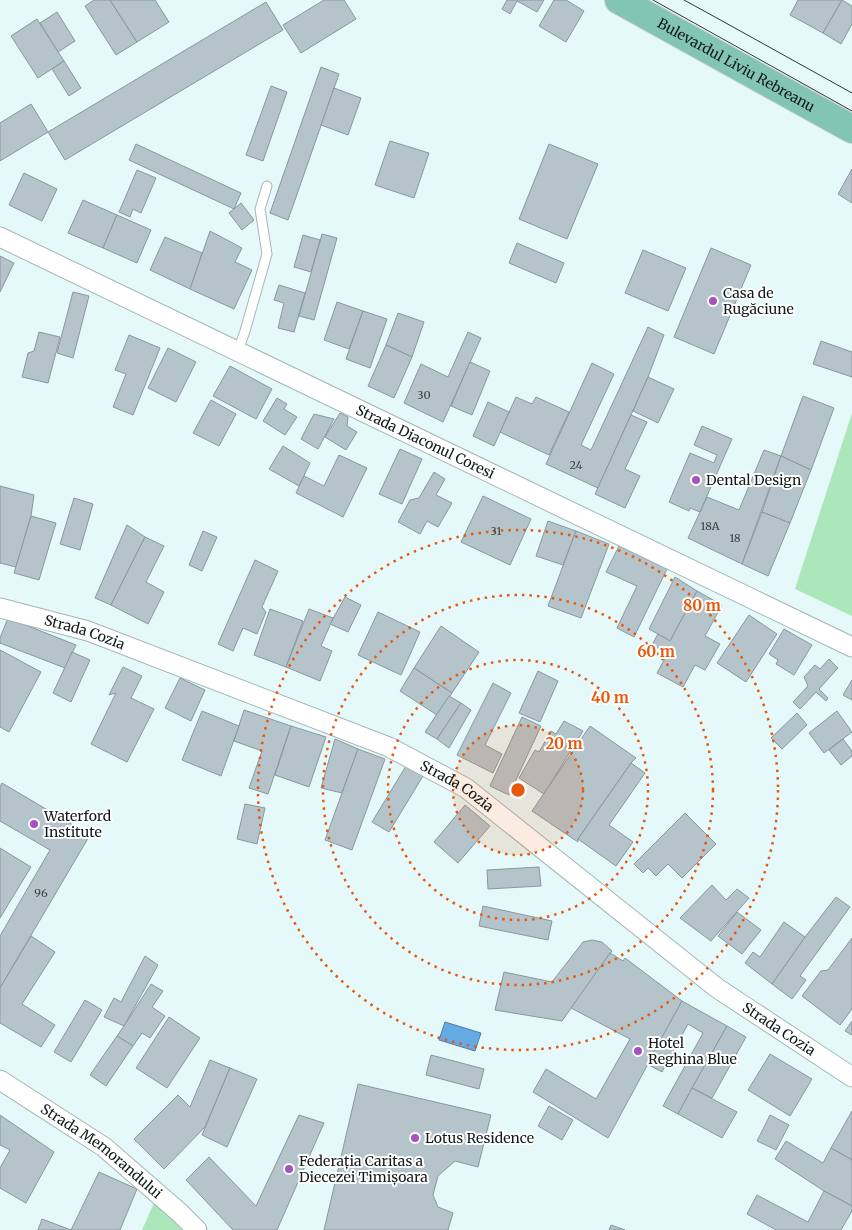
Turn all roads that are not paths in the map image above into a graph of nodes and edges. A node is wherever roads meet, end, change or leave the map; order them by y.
1 (619, 0) edge
2 (852, 129) edge
3 (266, 186) dead end
4 (0, 237) edge
5 (238, 351) junction
6 (0, 608) edge
7 (852, 647) edge
8 (852, 1078) edge
9 (0, 1080) edge
10 (197, 1230) edge

1 - 2 main road, Bulevardul Liviu Rebreanu
3 - 5 lane
4 - 5 street, Strada Diaconul Coresi
5 - 7 street, Strada Diaconul Coresi
6 - 8 street, Strada Cozia
9 - 10 street, Strada Memorandului

